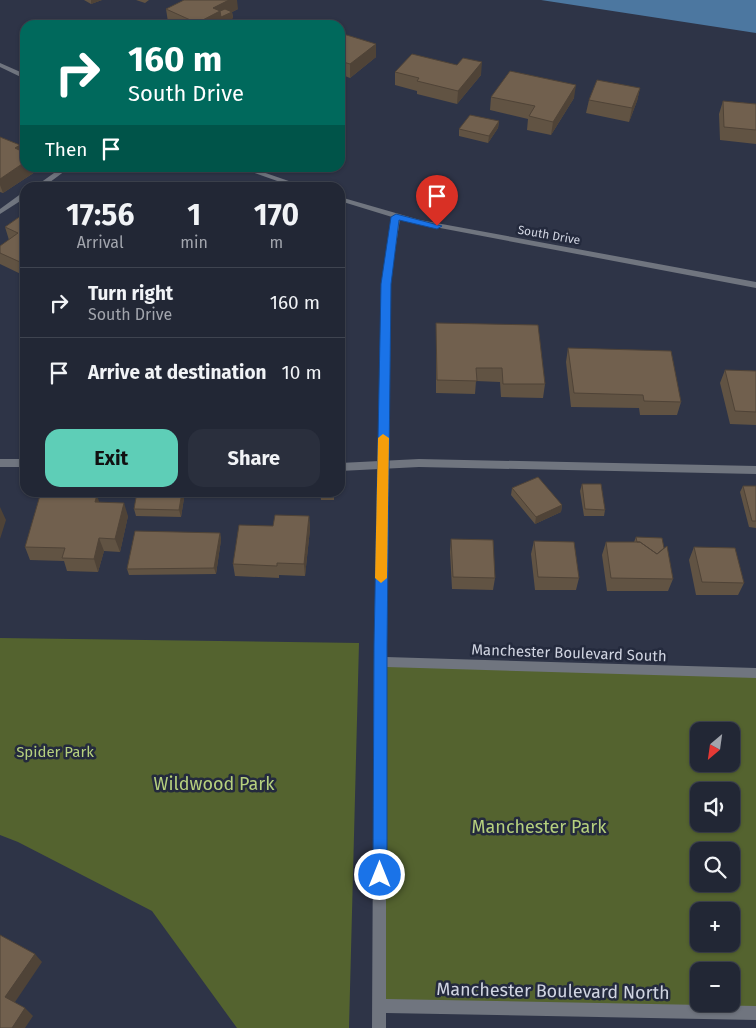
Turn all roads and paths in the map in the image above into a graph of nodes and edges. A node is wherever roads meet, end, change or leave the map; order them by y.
1 (0, 66) edge
2 (20, 75) edge
3 (59, 172) edge
4 (257, 172) edge
5 (45, 182) edge
6 (288, 182) edge
7 (20, 198) edge
8 (345, 201) edge
9 (0, 212) edge
10 (396, 217) junction
11 (756, 284) edge
12 (0, 462) edge
13 (20, 463) edge
14 (383, 465) junction
15 (345, 467) edge
16 (756, 470) edge
17 (380, 662) junction
18 (756, 673) edge
19 (380, 1006) junction
20 (756, 1013) edge
21 (378, 1028) edge

1 - 2 street
3 - 5 street
4 - 6 street
7 - 9 street
8 - 10 street, South Drive
10 - 11 street, South Drive
10 - 14 street
12 - 13 street
14 - 15 street
14 - 16 street
14 - 17 street
17 - 18 street, Manchester Boulevard South
17 - 19 street
19 - 20 street, Manchester Boulevard North
19 - 21 street

